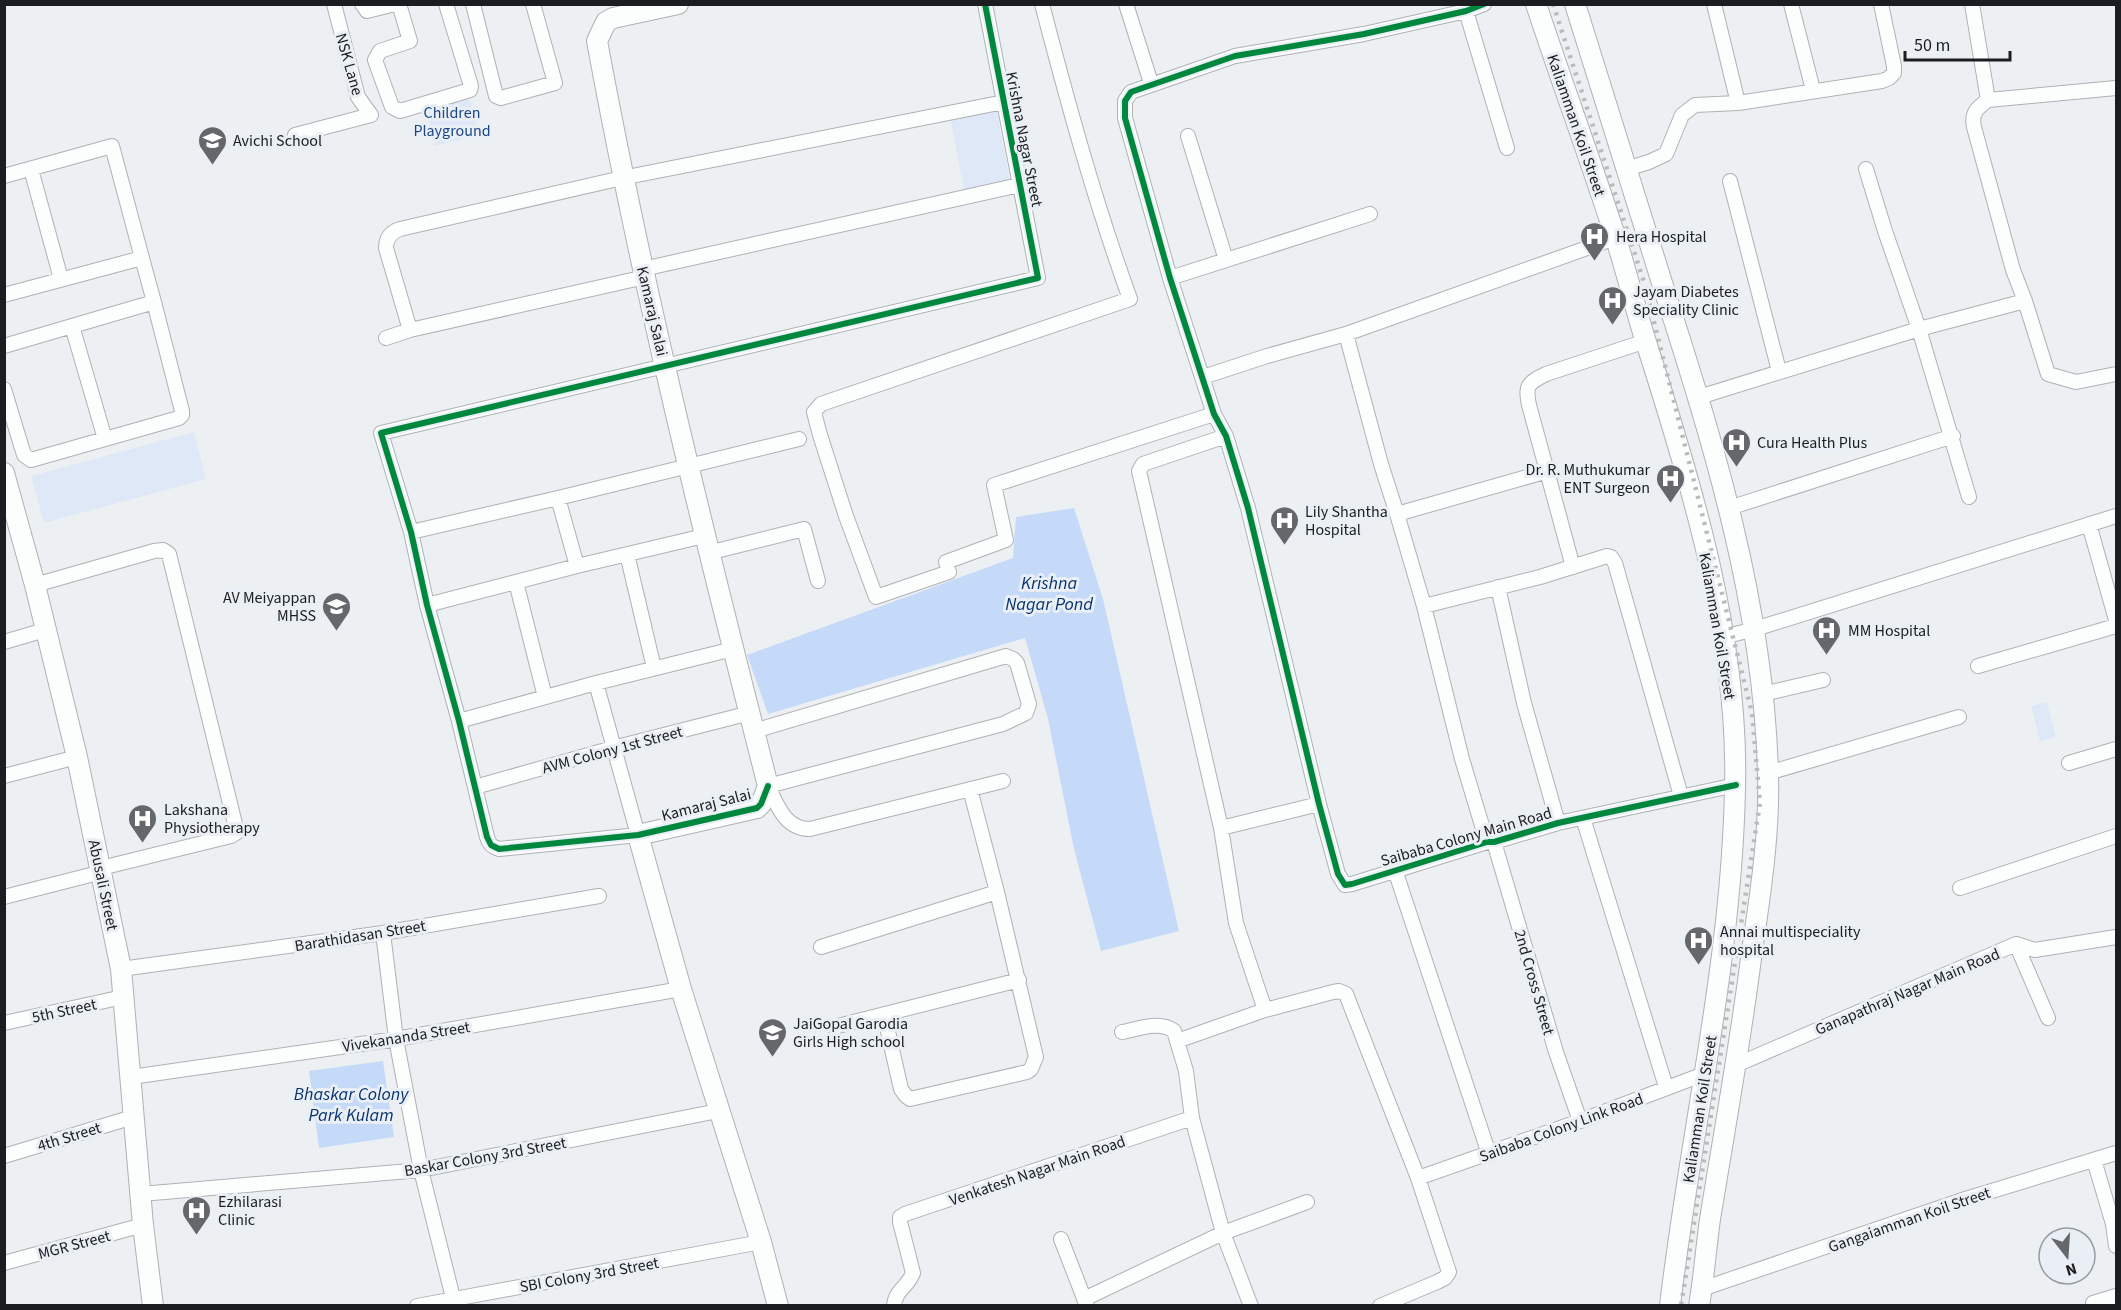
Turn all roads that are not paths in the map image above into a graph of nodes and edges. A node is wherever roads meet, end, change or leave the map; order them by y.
1 (334, 4) edge
2 (362, 4) edge
3 (395, 4) edge
4 (399, 4) edge
5 (446, 4) edge
6 (472, 4) edge
7 (533, 4) edge
8 (678, 4) edge
9 (985, 4) edge
10 (1042, 4) edge
11 (1126, 4) edge
12 (1484, 4) edge
13 (1536, 4) edge
14 (1575, 4) edge
15 (1714, 4) edge
16 (1791, 4) edge
17 (1881, 4) edge
18 (1972, 4) edge
19 (1466, 10) junction
20 (1151, 83) junction
21 (2116, 88) edge
22 (1813, 90) junction
23 (1988, 100) junction
24 (1004, 102) junction
25 (1738, 103) junction
26 (295, 135) dead end
27 (1188, 136) dead end
28 (1507, 148) dead end
29 (1866, 168) dead end
30 (31, 169) junction
31 (1626, 169) junction
32 (4, 177) edge
33 (622, 178) junction
34 (1730, 181) dead end
35 (1019, 185) junction
36 (1370, 214) dead end
37 (1615, 238) junction
38 (142, 258) junction
39 (1226, 260) junction
40 (644, 272) junction
41 (1170, 278) junction
42 (61, 279) junction
43 (4, 295) edge
44 (2025, 301) junction
45 (154, 302) junction
46 (72, 326) junction
47 (1919, 329) junction
48 (410, 330) junction
49 (1346, 334) junction
50 (386, 338) dead end
51 (1646, 341) junction
52 (4, 346) edge
53 (665, 366) junction
54 (1779, 371) junction
55 (2116, 374) edge
56 (1203, 377) junction
57 (4, 389) edge
58 (1699, 397) junction
59 (1214, 414) junction
60 (1226, 436) junction
61 (1953, 436) junction
62 (105, 439) junction
63 (800, 439) dead end
64 (688, 466) junction
65 (1548, 471) junction
66 (4, 473) edge
67 (1969, 497) dead end
68 (558, 498) junction
69 (1729, 508) junction
70 (1397, 514) junction
71 (2116, 516) edge
72 (2089, 524) junction
73 (411, 532) junction
74 (706, 544) junction
75 (627, 554) junction
76 (577, 566) junction
77 (1572, 567) junction
78 (818, 581) dead end
79 (516, 582) junction
80 (35, 585) junction
81 (1498, 586) junction
82 (427, 604) junction
83 (1424, 606) junction
84 (2116, 620) edge
85 (2116, 626) edge
86 (1755, 629) junction
87 (45, 630) junction
88 (1723, 637) junction
89 (4, 642) edge
90 (733, 649) junction
91 (1978, 666) dead end
92 (654, 668) junction
93 (1823, 680) dead end
94 (596, 683) junction
95 (1763, 694) junction
96 (545, 697) junction
97 (1959, 717) dead end
98 (459, 722) junction
99 (756, 724) junction
100 (613, 748) junction
101 (2116, 749) edge
102 (77, 757) junction
103 (2069, 763) dead end
104 (1768, 773) junction
105 (4, 776) edge
106 (1003, 781) dead end
107 (774, 784) junction
108 (1736, 785) junction
109 (475, 787) junction
110 (970, 789) junction
111 (1681, 796) junction
112 (1319, 804) junction
113 (1583, 818) junction
114 (1558, 823) junction
115 (1221, 828) junction
116 (638, 835) junction
117 (2116, 836) edge
118 (1490, 842) junction
119 (101, 870) junction
120 (1395, 870) junction
121 (1960, 888) dead end
122 (997, 892) junction
123 (599, 896) dead end
124 (4, 897) edge
125 (383, 933) junction
126 (2116, 937) edge
127 (2016, 944) junction
128 (821, 947) dead end
129 (121, 969) junction
130 (1019, 980) junction
131 (681, 989) junction
132 (123, 997) junction
133 (1265, 1010) junction
134 (884, 1014) junction
135 (2048, 1018) dead end
136 (4, 1023) edge
137 (834, 1027) dead end
138 (1122, 1032) dead end
139 (396, 1039) junction
140 (1177, 1041) junction
141 (1737, 1065) junction
142 (1704, 1074) junction
143 (131, 1077) junction
144 (1666, 1088) junction
145 (718, 1111) junction
146 (133, 1117) junction
147 (1192, 1118) junction
148 (1580, 1121) junction
149 (2116, 1153) edge
150 (1489, 1154) junction
151 (4, 1156) edge
152 (2094, 1160) junction
153 (421, 1170) junction
154 (1418, 1178) junction
155 (141, 1194) junction
156 (1307, 1202) dead end
157 (2115, 1223) edge
158 (143, 1225) junction
159 (1223, 1233) junction
160 (1061, 1239) dead end
161 (761, 1242) junction
162 (2116, 1246) edge
163 (4, 1263) edge
164 (2116, 1296) edge
165 (1701, 1297) edge
166 (454, 1302) edge
167 (1086, 1302) edge
168 (2093, 1303) dead end
169 (153, 1305) edge
170 (417, 1305) edge
171 (778, 1305) edge
172 (894, 1305) edge
173 (1251, 1305) edge
174 (1380, 1305) edge
175 (1670, 1305) edge

1 - 26 street, NSK Lane
2 - 3 street
4 - 5 street
6 - 7 street
8 - 33 main road, Kamaraj Salai
9 - 24 street, Krishna Nagar Street
10 - 59 street
11 - 20 street
12 - 19 street
13 - 37 main road, Kaliamman Koil Street
14 - 31 main road, Kaliamman Koil Street
15 - 25 street
16 - 22 street
17 - 22 street
18 - 23 street
19 - 20 street
19 - 28 street
20 - 41 street
21 - 23 street
22 - 25 street
23 - 44 street
24 - 33 street
24 - 35 street, Krishna Nagar Street
25 - 31 street
27 - 39 street
29 - 47 street
30 - 32 street
30 - 38 street
30 - 42 street
31 - 58 main road, Kaliamman Koil Street
33 - 40 main road, Kamaraj Salai
33 - 48 street
34 - 54 street
35 - 40 street
35 - 53 street, Krishna Nagar Street
36 - 39 street
37 - 49 street
37 - 51 main road, Kaliamman Koil Street
38 - 42 street
38 - 45 street
39 - 41 street
40 - 48 street
40 - 53 main road, Kamaraj Salai
41 - 56 street
42 - 43 street
44 - 47 street
44 - 55 street
45 - 46 street
45 - 62 street
46 - 52 street
46 - 62 street
47 - 54 street
47 - 61 street
48 - 50 street
49 - 56 street
49 - 70 street, 2nd Cross Street
51 - 65 street
51 - 88 main road, Kaliamman Koil Street
53 - 64 main road, Kamaraj Salai
53 - 73 street
54 - 58 street
56 - 59 street
57 - 62 street
58 - 69 main road, Kaliamman Koil Street
59 - 60 street
60 - 112 street
60 - 115 street
61 - 67 street
61 - 69 street
63 - 64 street
64 - 68 street
64 - 74 main road, Kamaraj Salai
65 - 70 street
65 - 77 street
66 - 80 main road, Abusali Street
68 - 73 street
68 - 76 street
69 - 86 main road, Kaliamman Koil Street
70 - 83 street, 2nd Cross Street
71 - 72 street
72 - 84 street
72 - 86 street
73 - 82 street
74 - 75 street
74 - 78 street
74 - 90 main road, Kamaraj Salai
75 - 76 street
75 - 92 street
76 - 79 street
77 - 81 street
77 - 111 street
79 - 82 street
79 - 96 street
80 - 87 main road, Abusali Street
80 - 119 street
81 - 83 street
81 - 114 street
82 - 98 street
83 - 118 street, 2nd Cross Street
85 - 91 street
86 - 88 street
86 - 95 main road, Kaliamman Koil Street
87 - 89 street
87 - 102 main road, Abusali Street
88 - 108 main road, Kaliamman Koil Street
90 - 92 street
90 - 99 main road, Kamaraj Salai
92 - 94 street
93 - 95 street
94 - 96 street
94 - 100 street
95 - 104 main road, Kaliamman Koil Street
96 - 98 street
97 - 104 street
98 - 109 street
99 - 100 street, AVM Colony 1st Street
99 - 107 main road, Kamaraj Salai
99 - 107 street, AVM Colony 1st Street
100 - 109 street, AVM Colony 1st Street
100 - 116 street
101 - 103 street
102 - 105 street
102 - 119 main road, Abusali Street
104 - 141 main road, Kaliamman Koil Street
106 - 110 street
107 - 110 street
107 - 116 main road, Kamaraj Salai
108 - 111 street, Saibaba Colony Main Road
108 - 142 main road, Kaliamman Koil Street
109 - 116 street
110 - 122 street
111 - 113 street, Saibaba Colony Main Road
112 - 115 street
112 - 120 street, Saibaba Colony Main Road
113 - 114 street, Saibaba Colony Main Road
113 - 144 street
114 - 118 street, Saibaba Colony Main Road
115 - 133 street
116 - 131 main road
117 - 121 street
118 - 120 street, Saibaba Colony Main Road
118 - 148 street, 2nd Cross Street
119 - 124 street
119 - 129 main road, Abusali Street
120 - 150 street
122 - 128 street
122 - 130 street
123 - 125 street, Barathidasan Street
125 - 129 street, Barathidasan Street
125 - 139 street
126 - 127 street, Ganapathraj Nagar Main Road
127 - 135 street
127 - 141 street, Ganapathraj Nagar Main Road
129 - 132 main road, Abusali Street
130 - 134 street
130 - 134 street
131 - 139 street, Vivekananda Street
131 - 145 main road
132 - 136 street, 5th Street
132 - 143 main road, Abusali Street
133 - 140 street
133 - 154 street
134 - 137 street
138 - 140 street
139 - 143 street, Vivekananda Street
139 - 153 street
140 - 147 street
141 - 165 main road, Kaliamman Koil Street
142 - 144 street, Saibaba Colony Link Road
142 - 175 main road, Kaliamman Koil Street
143 - 146 main road, Abusali Street
144 - 148 street, Saibaba Colony Link Road
145 - 153 street, Baskar Colony 3rd Street
145 - 161 main road
146 - 151 street, 4th Street
146 - 155 main road, Abusali Street
147 - 159 street
147 - 172 street, Venkatesh Nagar Main Road
148 - 150 street, Saibaba Colony Link Road
149 - 152 street, Gangaiamman Koil Street
150 - 154 street, Saibaba Colony Link Road
152 - 157 street
152 - 165 street, Gangaiamman Koil Street
153 - 155 street, Baskar Colony 3rd Street
153 - 166 street
154 - 174 street
155 - 158 main road, Abusali Street
156 - 159 street
157 - 162 street
158 - 163 street, MGR Street
158 - 169 main road, Abusali Street
159 - 167 street
159 - 173 street
160 - 167 street
161 - 166 street, SBI Colony 3rd Street
161 - 171 main road
164 - 168 street
166 - 170 street, SBI Colony 3rd Street

